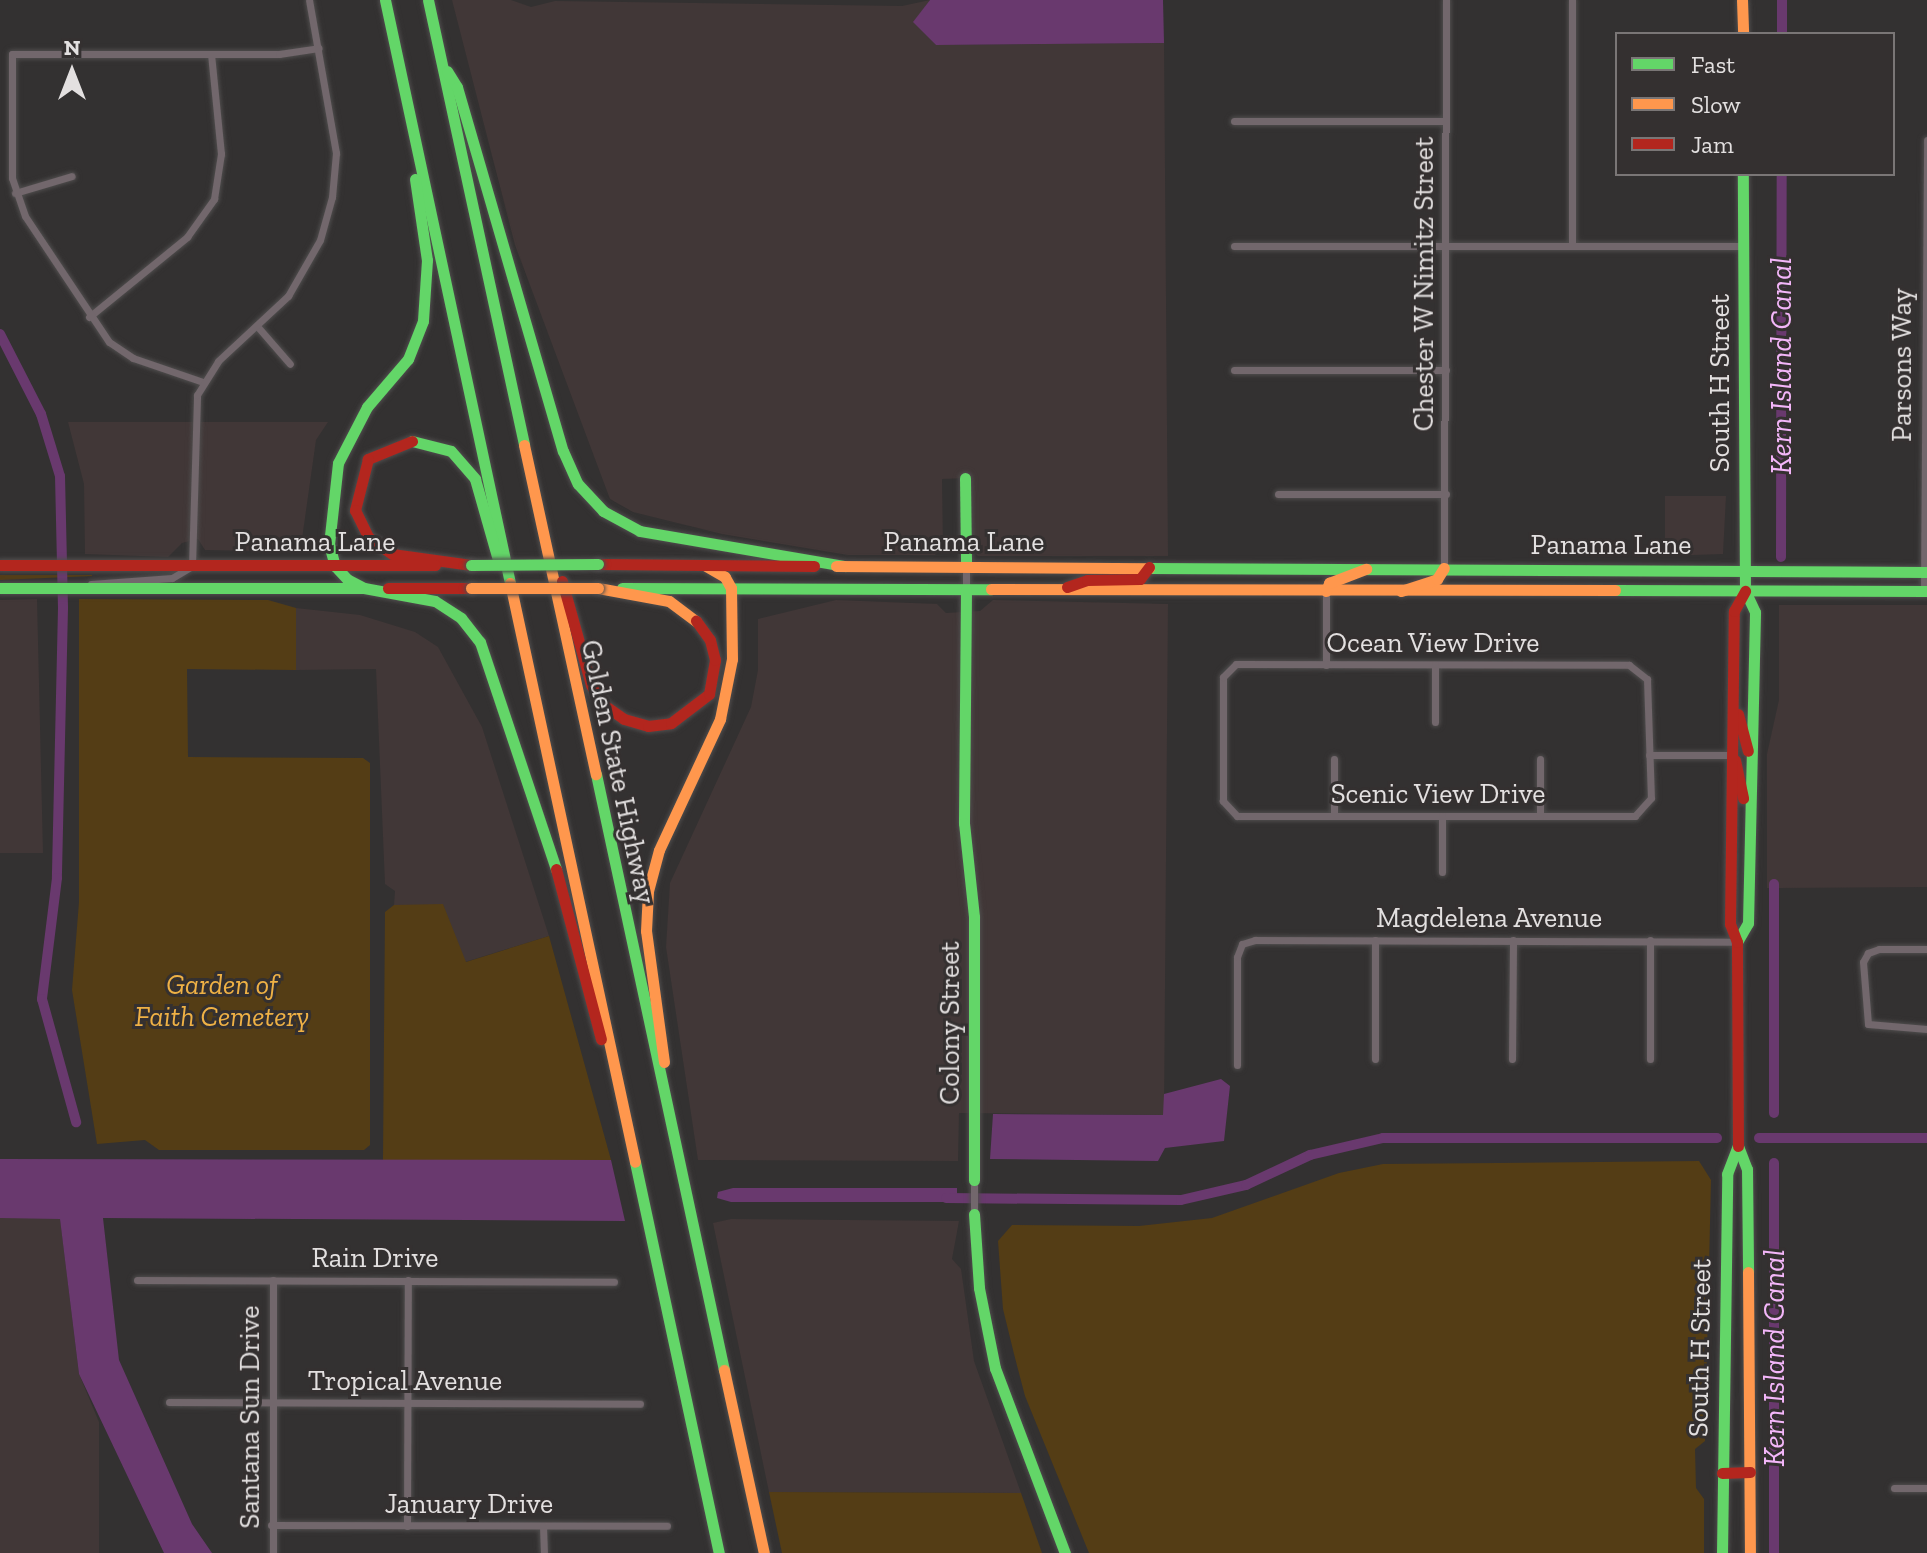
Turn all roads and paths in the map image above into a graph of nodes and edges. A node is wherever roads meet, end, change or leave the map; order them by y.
1 (309, 0) edge
2 (385, 0) edge
3 (428, 0) edge
4 (1446, 0) edge
5 (1572, 0) edge
6 (1742, 0) edge
7 (1743, 32) edge
8 (393, 36) junction
9 (319, 48) junction
10 (211, 54) junction
11 (441, 60) junction
12 (1234, 121) dead end
13 (1446, 121) junction
14 (0, 128) edge
15 (11, 128) junction
16 (1926, 140) edge
17 (72, 176) dead end
18 (1743, 176) edge
19 (15, 193) junction
20 (1234, 246) dead end
21 (1446, 246) junction
22 (1572, 246) junction
23 (1743, 246) junction
24 (89, 317) junction
25 (257, 326) junction
26 (290, 364) dead end
27 (1234, 370) dead end
28 (1446, 370) junction
29 (203, 382) junction
30 (525, 451) junction
31 (965, 478) dead end
32 (1278, 494) dead end
33 (1446, 494) junction
34 (0, 565) edge
35 (471, 565) junction
36 (704, 565) junction
37 (192, 566) junction
38 (335, 566) junction
39 (844, 566) junction
40 (966, 566) junction
41 (1149, 567) junction
42 (1444, 568) junction
43 (1366, 569) junction
44 (1745, 570) junction
45 (1926, 572) edge
46 (0, 588) edge
47 (77, 588) junction
48 (364, 588) junction
49 (598, 588) junction
50 (731, 588) junction
51 (966, 590) junction
52 (1059, 590) junction
53 (1326, 591) junction
54 (1400, 591) junction
55 (1745, 591) junction
56 (1926, 591) edge
57 (1326, 665) junction
58 (1435, 665) junction
59 (1733, 690) junction
60 (537, 697) junction
61 (1435, 722) dead end
62 (1750, 753) junction
63 (1649, 755) junction
64 (1732, 755) junction
65 (1334, 759) dead end
66 (1540, 759) dead end
67 (1228, 811) joint
68 (1334, 816) junction
69 (1442, 816) junction
70 (1540, 816) junction
71 (1749, 854) junction
72 (1442, 872) dead end
73 (1375, 940) junction
74 (1513, 940) junction
75 (1650, 940) junction
76 (1737, 942) junction
77 (1927, 949) edge
78 (1927, 1029) edge
79 (1375, 1059) dead end
80 (1512, 1059) dead end
81 (1650, 1059) dead end
82 (1237, 1065) dead end
83 (1738, 1146) junction
84 (678, 1170) junction
85 (639, 1175) junction
86 (974, 1180) joint
87 (974, 1214) joint
88 (137, 1280) dead end
89 (273, 1280) junction
90 (408, 1280) junction
91 (614, 1282) dead end
92 (169, 1402) dead end
93 (272, 1403) junction
94 (408, 1403) junction
95 (640, 1404) dead end
96 (1750, 1472) junction
97 (1722, 1473) junction
98 (1894, 1488) dead end
99 (1927, 1488) edge
100 (271, 1525) junction
101 (407, 1526) junction
102 (543, 1526) junction
103 (667, 1526) dead end
104 (273, 1553) edge
105 (544, 1553) edge
106 (719, 1553) edge
107 (764, 1553) edge
108 (1065, 1553) edge
109 (1722, 1553) edge
110 (1750, 1553) edge

1 - 9 street
2 - 8 main road
3 - 11 main road, Golden State Highway
4 - 13 street, Chester W Nimitz Street
5 - 22 street
6 - 7 main road
8 - 38 main road
8 - 60 main road
9 - 10 street
9 - 25 street
10 - 15 street
10 - 24 street
11 - 30 main road, Golden State Highway
11 - 39 main road
12 - 13 street
13 - 21 street, Chester W Nimitz Street
14 - 15 street
15 - 19 street
16 - 45 street, Parsons Way
17 - 19 street
18 - 23 main road, South H Street
19 - 24 street
20 - 21 street
21 - 22 street
21 - 28 street, Chester W Nimitz Street
22 - 23 street
23 - 44 main road, South H Street
24 - 29 street
25 - 26 street
25 - 29 street
27 - 28 street
28 - 33 street, Chester W Nimitz Street
29 - 37 street
30 - 49 main road
30 - 84 main road, Golden State Highway
31 - 40 main road, Colony Street
32 - 33 street
33 - 42 street, Chester W Nimitz Street
34 - 37 main road, Panama Lane
35 - 36 main road, Panama Lane, bridge
35 - 38 main road, Panama Lane
35 - 60 main road
36 - 39 main road, Panama Lane
36 - 50 main road
37 - 38 main road, Panama Lane
37 - 47 street
38 - 48 main road
39 - 40 main road, Panama Lane
40 - 41 main road, Panama Lane
40 - 51 street, Colony Street
41 - 43 main road, Panama Lane
41 - 52 main road
42 - 43 main road, Panama Lane
42 - 44 main road, Panama Lane
42 - 54 main road
43 - 53 main road
44 - 45 main road, Panama Lane
44 - 55 main road, South H Street
45 - 56 street, Parsons Way
46 - 47 main road, Panama Lane
47 - 48 main road, Panama Lane
48 - 49 main road, Panama Lane, bridge
48 - 85 main road
49 - 50 main road, Panama Lane
50 - 51 main road, Panama Lane
50 - 84 main road
51 - 52 main road, Panama Lane
51 - 86 main road, Colony Street
52 - 53 main road, Panama Lane
53 - 54 main road, Panama Lane
53 - 57 street
54 - 55 main road, Panama Lane
55 - 56 main road, Panama Lane
55 - 59 main road, South H Street
55 - 62 main road, South H Street
57 - 58 street, Ocean View Drive
57 - 67 street, Ocean View Drive
58 - 61 street
58 - 63 street, Ocean View Drive
59 - 62 main road
59 - 64 main road, South H Street
60 - 85 main road
62 - 71 main road, South H Street
63 - 64 street
63 - 70 street, Scenic View Drive
64 - 71 main road
64 - 76 main road, South H Street
65 - 68 street
66 - 70 street
67 - 68 street, Scenic View Drive
68 - 69 street, Scenic View Drive
69 - 70 street, Scenic View Drive
69 - 72 street
71 - 76 main road, South H Street
73 - 74 street, Magdelena Avenue
73 - 79 street
73 - 82 street, Magdelena Avenue
74 - 75 street, Magdelena Avenue
74 - 80 street
75 - 76 street, Magdelena Avenue
75 - 81 street
76 - 83 main road, South H Street
77 - 78 street
83 - 96 main road, South H Street
83 - 97 main road, South H Street
84 - 107 main road, Golden State Highway
85 - 106 main road
86 - 87 street, Colony Street
87 - 108 main road, Colony Street
88 - 89 street, Rain Drive
89 - 90 street, Rain Drive
89 - 93 street, Santana Sun Drive
90 - 91 street, Rain Drive
90 - 94 street
92 - 93 street, Tropical Avenue
93 - 94 street, Tropical Avenue
93 - 100 street, Santana Sun Drive
94 - 95 street, Tropical Avenue
94 - 101 street
96 - 97 main road
96 - 110 main road, South H Street
97 - 109 main road, South H Street
98 - 99 street
100 - 101 street, January Drive
100 - 104 street, Santana Sun Drive
101 - 102 street, January Drive
102 - 103 street, January Drive
102 - 105 street

